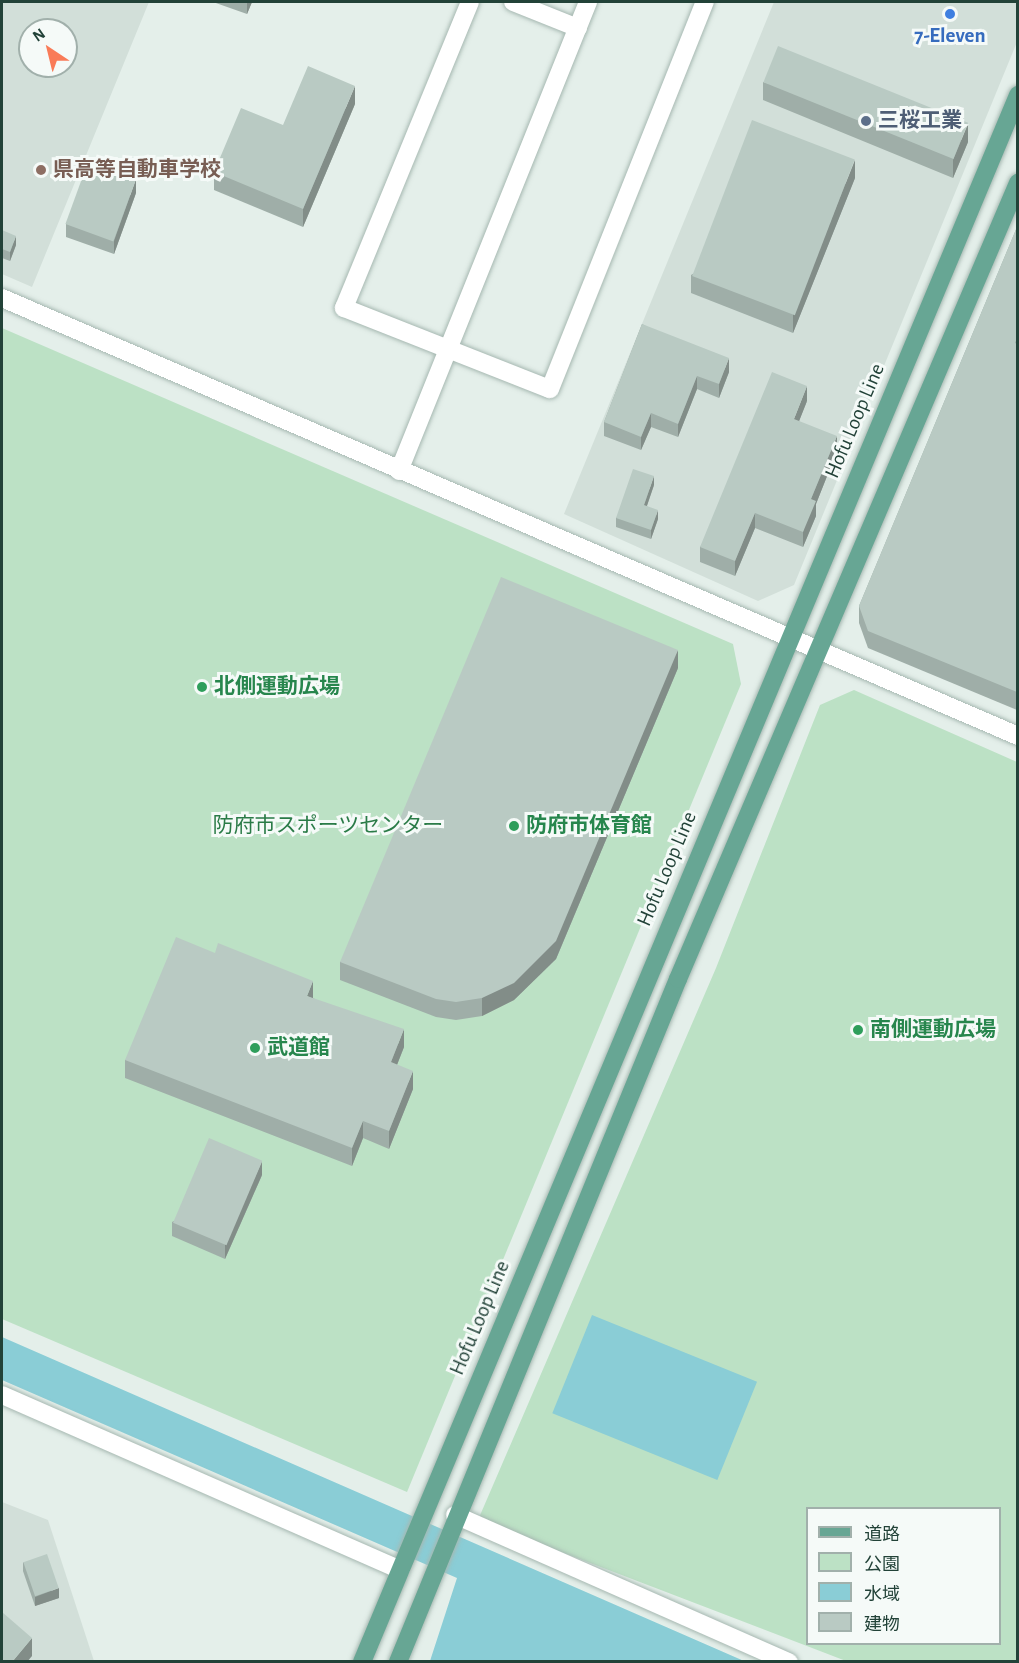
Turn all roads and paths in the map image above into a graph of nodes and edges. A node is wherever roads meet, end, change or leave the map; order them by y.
1 (470, 2) edge
2 (513, 2) edge
3 (588, 2) edge
4 (703, 2) edge
5 (578, 28) junction
6 (1017, 95) edge
7 (1017, 183) edge
8 (2, 298) edge
9 (446, 350) junction
10 (399, 471) junction
11 (787, 637) junction
12 (820, 651) junction
13 (1017, 736) edge
14 (2, 1395) edge
15 (455, 1515) junction
16 (402, 1565) junction
17 (362, 1662) edge
18 (398, 1662) edge
19 (789, 1662) edge

1 - 9 street
2 - 5 street
3 - 5 street
4 - 9 street
5 - 9 street
6 - 11 main road, Hofu Loop Line
7 - 12 main road
8 - 10 street
9 - 10 street
10 - 11 street
11 - 12 street
11 - 16 main road, Hofu Loop Line
12 - 13 street
12 - 15 main road
14 - 16 street
15 - 18 main road
15 - 19 street
16 - 17 main road, Hofu Loop Line

